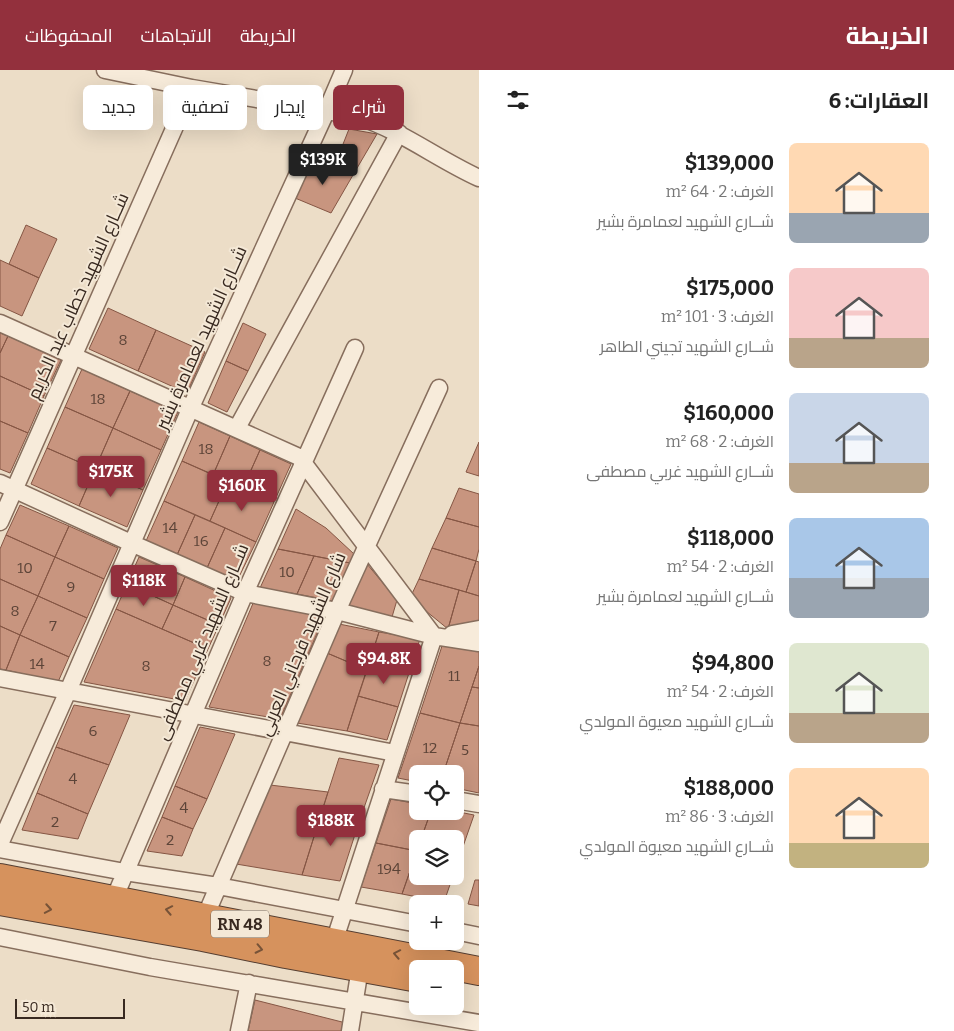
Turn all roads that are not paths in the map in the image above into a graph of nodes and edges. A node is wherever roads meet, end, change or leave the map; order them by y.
1 (105, 70) edge
2 (344, 70) edge
3 (178, 85) edge
4 (247, 98) edge
5 (326, 112) junction
6 (173, 130) edge
7 (399, 133) junction
8 (479, 178) edge
9 (0, 323) edge
10 (355, 348) dead end
11 (74, 355) junction
12 (439, 388) dead end
13 (191, 407) junction
14 (237, 428) junction
15 (303, 462) junction
16 (7, 486) edge
17 (0, 522) edge
18 (132, 543) junction
19 (366, 547) junction
20 (245, 592) junction
21 (337, 611) junction
22 (479, 629) edge
23 (434, 636) junction
24 (479, 643) edge
25 (0, 678) edge
26 (68, 691) junction
27 (193, 715) junction
28 (286, 733) junction
29 (395, 753) junction
30 (384, 789) junction
31 (409, 793) edge
32 (464, 802) edge
33 (479, 804) edge
34 (0, 844) edge
35 (0, 849) edge
36 (125, 872) junction
37 (0, 878) edge
38 (218, 886) junction
39 (114, 899) junction
40 (0, 901) edge
41 (345, 909) junction
42 (205, 917) junction
43 (409, 922) edge
44 (464, 933) edge
45 (479, 936) edge
46 (0, 937) edge
47 (334, 942) junction
48 (360, 968) junction
49 (479, 971) edge
50 (409, 976) edge
51 (249, 984) junction
52 (464, 986) edge
53 (479, 989) edge
54 (355, 1001) junction
55 (470, 1025) edge
56 (239, 1031) edge
57 (350, 1031) edge

1 - 3 street
2 - 5 street, شــارع الشهيد لعمامرة بشير
4 - 5 street
5 - 7 street
5 - 13 street, شــارع الشهيد لعمامرة بشير
6 - 11 street, شــارع الشهيد خطاب عبد الكريم
7 - 8 street
7 - 14 street
9 - 11 street
10 - 15 street, شــارع الشهيد غربي مصطفى
11 - 13 street
11 - 16 street, شــارع الشهيد خطاب عبد الكريم
12 - 19 street, شارع الشهيد فرجاني العربي
13 - 14 street
13 - 18 street, شــارع الشهيد لعمامرة بشير
14 - 15 street
15 - 19 street
15 - 20 street, شــارع الشهيد غربي مصطفى
16 - 17 street, شــارع الشهيد خطاب عبد الكريم
16 - 18 street
18 - 20 street
18 - 26 street, شــارع الشهيد لعمامرة بشير
19 - 21 street, شارع الشهيد فرجاني العربي
19 - 23 street
20 - 21 street
20 - 27 street, شــارع الشهيد غربي مصطفى
21 - 23 street
21 - 28 street, شارع الشهيد فرجاني العربي
22 - 23 street
23 - 24 street
23 - 29 street
25 - 26 street
26 - 27 street
26 - 34 street, شــارع الشهيد لعمامرة بشير
27 - 28 street
27 - 36 street, شــارع الشهيد غربي مصطفى
28 - 29 street
28 - 38 street, شارع الشهيد فرجاني العربي
29 - 30 street
30 - 31 street
30 - 41 street
32 - 33 street
35 - 36 street
36 - 38 street
36 - 39 street, شــارع الشهيد غربي مصطفى
37 - 39 highway, RN 48
38 - 41 street
38 - 42 street, شارع الشهيد فرجاني العربي
42 -> 39 highway, RN 48
40 -> 48 highway, RN 48
41 - 43 street
41 - 47 street
42 - 47 highway, RN 48
44 - 45 street
46 - 51 street
49 -> 47 highway, RN 48
48 - 50 highway, RN 48
48 - 54 street
51 - 54 street
51 - 56 street
52 - 53 highway
54 - 55 street
54 - 57 street

